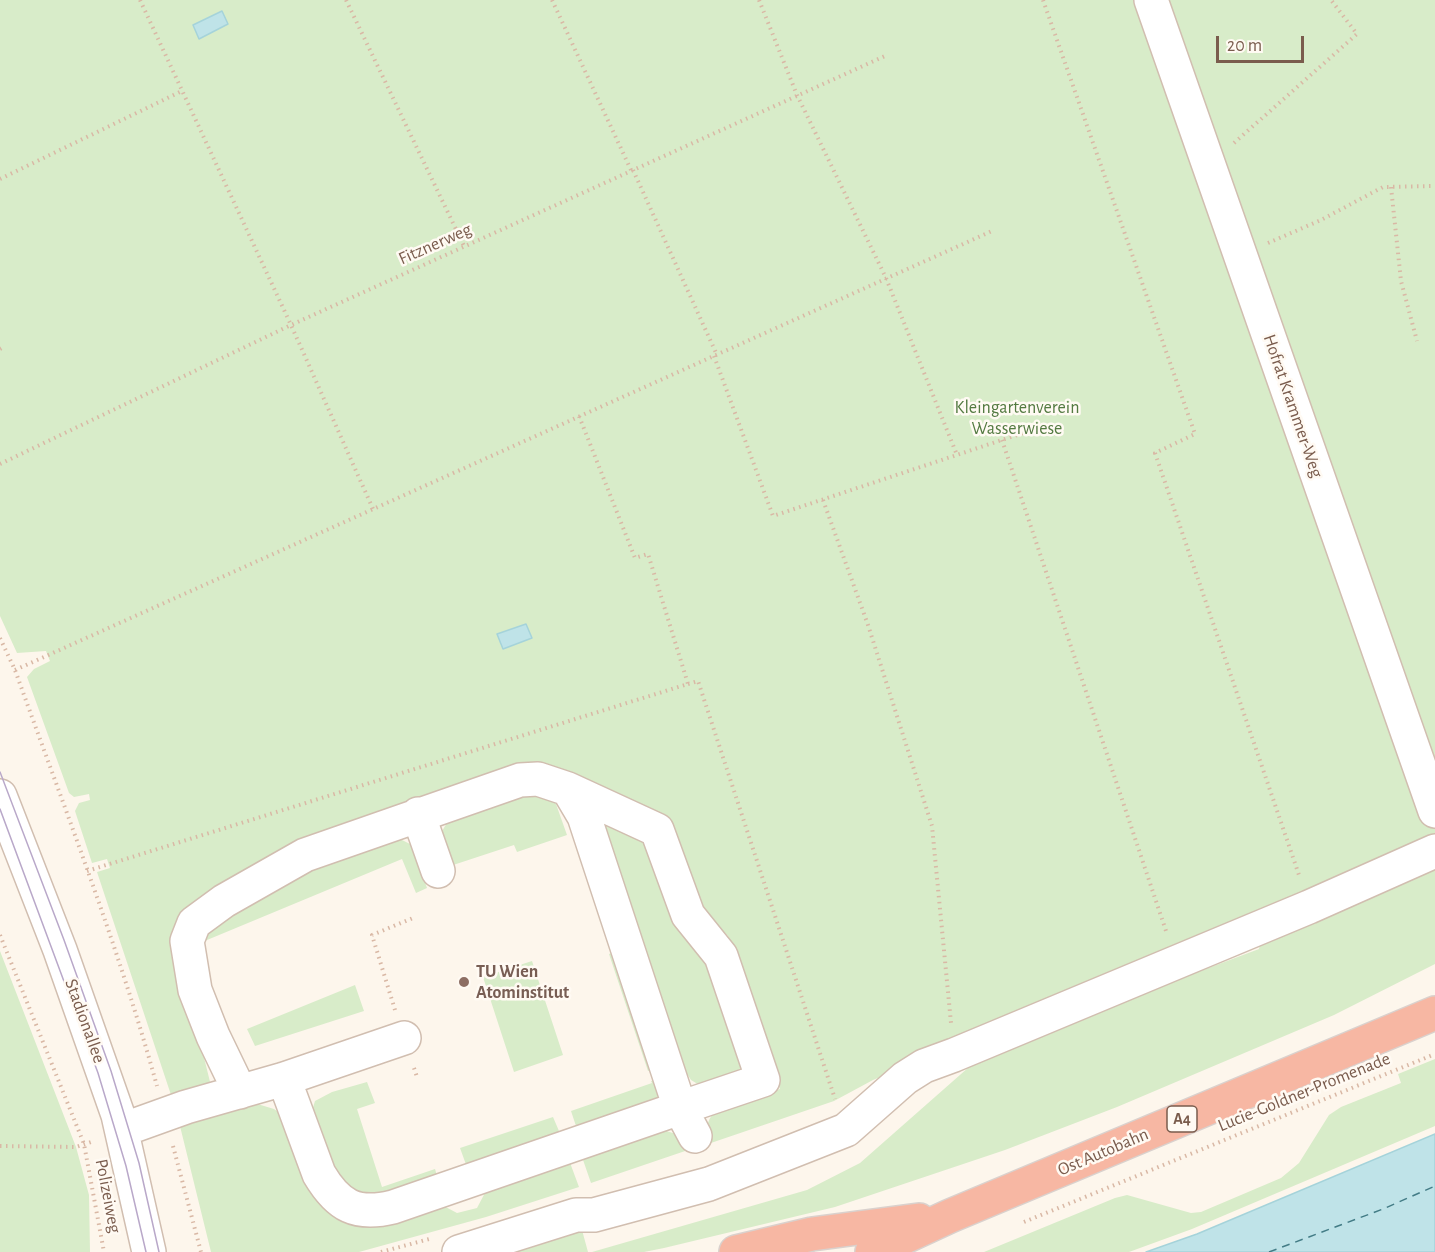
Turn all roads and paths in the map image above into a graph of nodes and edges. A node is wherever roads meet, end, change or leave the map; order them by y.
1 (140, 0) edge
2 (346, 0) edge
3 (552, 0) edge
4 (759, 0) edge
5 (1043, 0) edge
6 (1151, 0) edge
7 (1331, 0) edge
8 (885, 56) dead end
9 (183, 91) junction
10 (797, 95) junction
11 (1209, 165) junction
12 (632, 170) junction
13 (0, 179) edge
14 (1435, 186) edge
15 (1391, 187) junction
16 (992, 231) dead end
17 (464, 246) junction
18 (1240, 255) junction
19 (886, 278) junction
20 (291, 325) junction
21 (1418, 341) dead end
22 (5, 346) dead end
23 (0, 349) edge
24 (716, 355) junction
25 (579, 416) junction
26 (1047, 425) dead end
27 (1002, 440) junction
28 (957, 455) junction
29 (0, 464) edge
30 (823, 500) junction
31 (373, 509) junction
32 (0, 638) edge
33 (15, 670) junction
34 (688, 684) junction
35 (568, 789) junction
36 (0, 796) edge
37 (1435, 811) edge
38 (418, 814) junction
39 (1435, 851) edge
40 (438, 871) dead end
41 (87, 872) junction
42 (1309, 907) junction
43 (413, 918) dead end
44 (0, 935) edge
45 (1176, 961) junction
46 (1428, 1013) edge
47 (404, 1038) joint
48 (1435, 1054) edge
49 (954, 1055) junction
50 (284, 1079) junction
51 (240, 1092) junction
52 (164, 1114) junction
53 (687, 1122) junction
54 (122, 1130) junction
55 (846, 1130) junction
56 (84, 1144) junction
57 (0, 1146) edge
58 (950, 1216) junction
59 (1017, 1225) dead end
60 (104, 1252) edge
61 (149, 1252) edge
62 (201, 1252) edge
63 (459, 1252) edge
64 (736, 1252) edge
65 (872, 1252) edge

1 - 9 path
2 - 17 path
3 - 12 path
4 - 10 path
5 - 42 path
6 - 11 street, Hofrat Krammer-Weg
7 - 11 path
8 - 10 path, Fitznerweg
9 - 13 path
9 - 20 path
10 - 12 path, Fitznerweg
10 - 19 path
11 - 18 street, Hofrat Krammer-Weg
12 - 17 path, Fitznerweg
12 - 24 path
14 - 15 path
15 - 18 path
15 - 21 path
16 - 19 path
17 - 20 path, Fitznerweg
18 - 37 street, Hofrat Krammer-Weg
19 - 24 path
19 - 28 path
20 - 29 path, Fitznerweg
20 - 31 path
22 - 23 path
24 - 25 path
24 - 30 path
25 - 31 path
25 - 34 path
26 - 27 path
27 - 28 path
27 - 45 path
28 - 30 path
30 - 49 path
31 - 33 path
32 - 33 path
33 - 41 path
34 - 41 path
34 - 55 path
35 - 38 street
35 - 53 street
35 - 53 street
36 - 54 street, Stadionallee
38 - 40 street
38 - 51 street
39 - 42 street
41 - 52 path
42 - 45 street
43 - 47 path
44 - 56 path, Polizeiweg
45 - 49 street
46 - 58 highway, Ost Autobahn / A4
47 - 50 street
48 - 59 path, Lucie-Goldner-Promenade
49 - 55 street
50 - 51 street
50 - 53 street
51 - 52 street
52 - 54 street
52 - 62 path
54 - 56 path
54 - 61 street, Stadionallee
55 - 63 street
56 - 57 path
56 - 60 path, Polizeiweg
58 - 64 highway
58 - 65 highway, Ost Autobahn / A4

